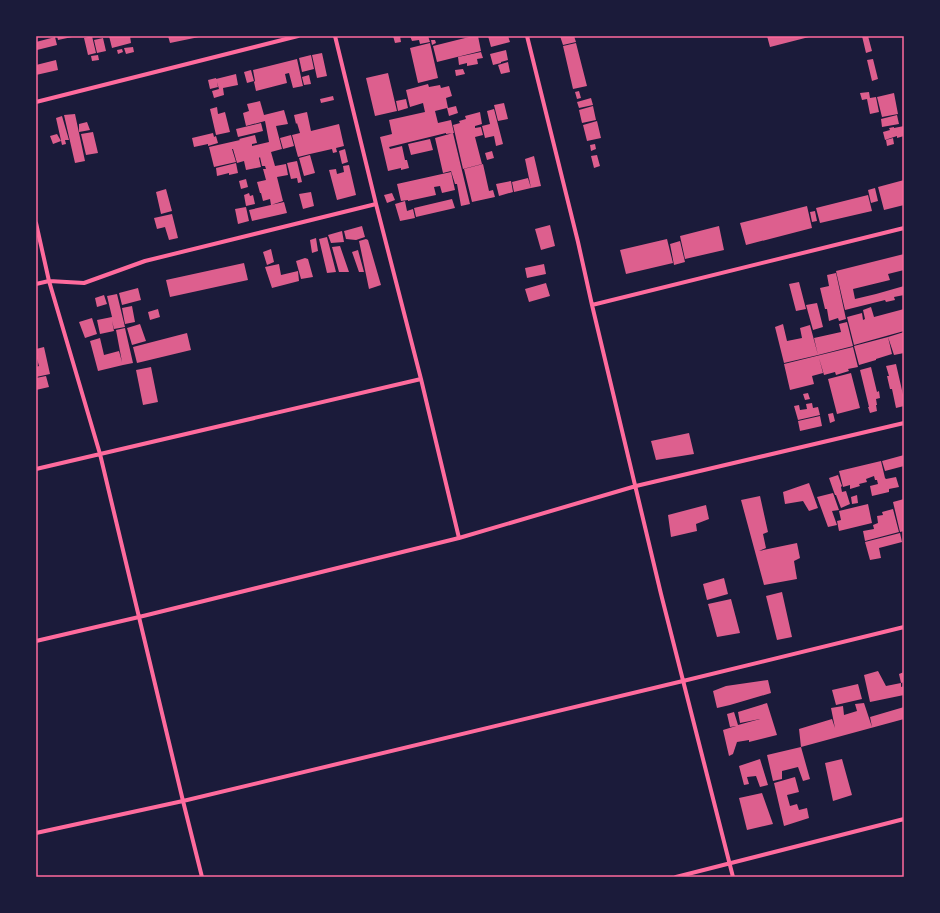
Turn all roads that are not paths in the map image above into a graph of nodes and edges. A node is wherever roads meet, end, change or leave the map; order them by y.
1 (298, 36) edge
2 (335, 36) edge
3 (527, 36) edge
4 (36, 102) edge
5 (376, 204) junction
6 (36, 223) edge
7 (904, 228) edge
8 (49, 281) junction
9 (36, 284) edge
10 (592, 306) junction
11 (421, 379) junction
12 (904, 423) edge
13 (100, 454) junction
14 (36, 469) edge
15 (636, 486) junction
16 (459, 538) junction
17 (139, 617) junction
18 (904, 626) edge
19 (36, 641) edge
20 (683, 681) junction
21 (183, 801) junction
22 (904, 819) edge
23 (36, 833) edge
24 (730, 864) junction
25 (202, 877) edge
26 (676, 877) edge
27 (733, 877) edge

1 - 4 street
2 - 5 street
3 - 10 street
5 - 8 street
5 - 11 street
6 - 8 street
7 - 10 street
8 - 9 street
8 - 13 street
10 - 15 street
11 - 13 street
11 - 16 street
12 - 15 street
13 - 14 street
13 - 17 street
15 - 16 street
15 - 20 street
16 - 17 street
17 - 19 street
17 - 21 street
18 - 20 street
20 - 21 street
20 - 24 street
21 - 23 street
21 - 25 street
22 - 24 street
24 - 26 street
24 - 27 street

